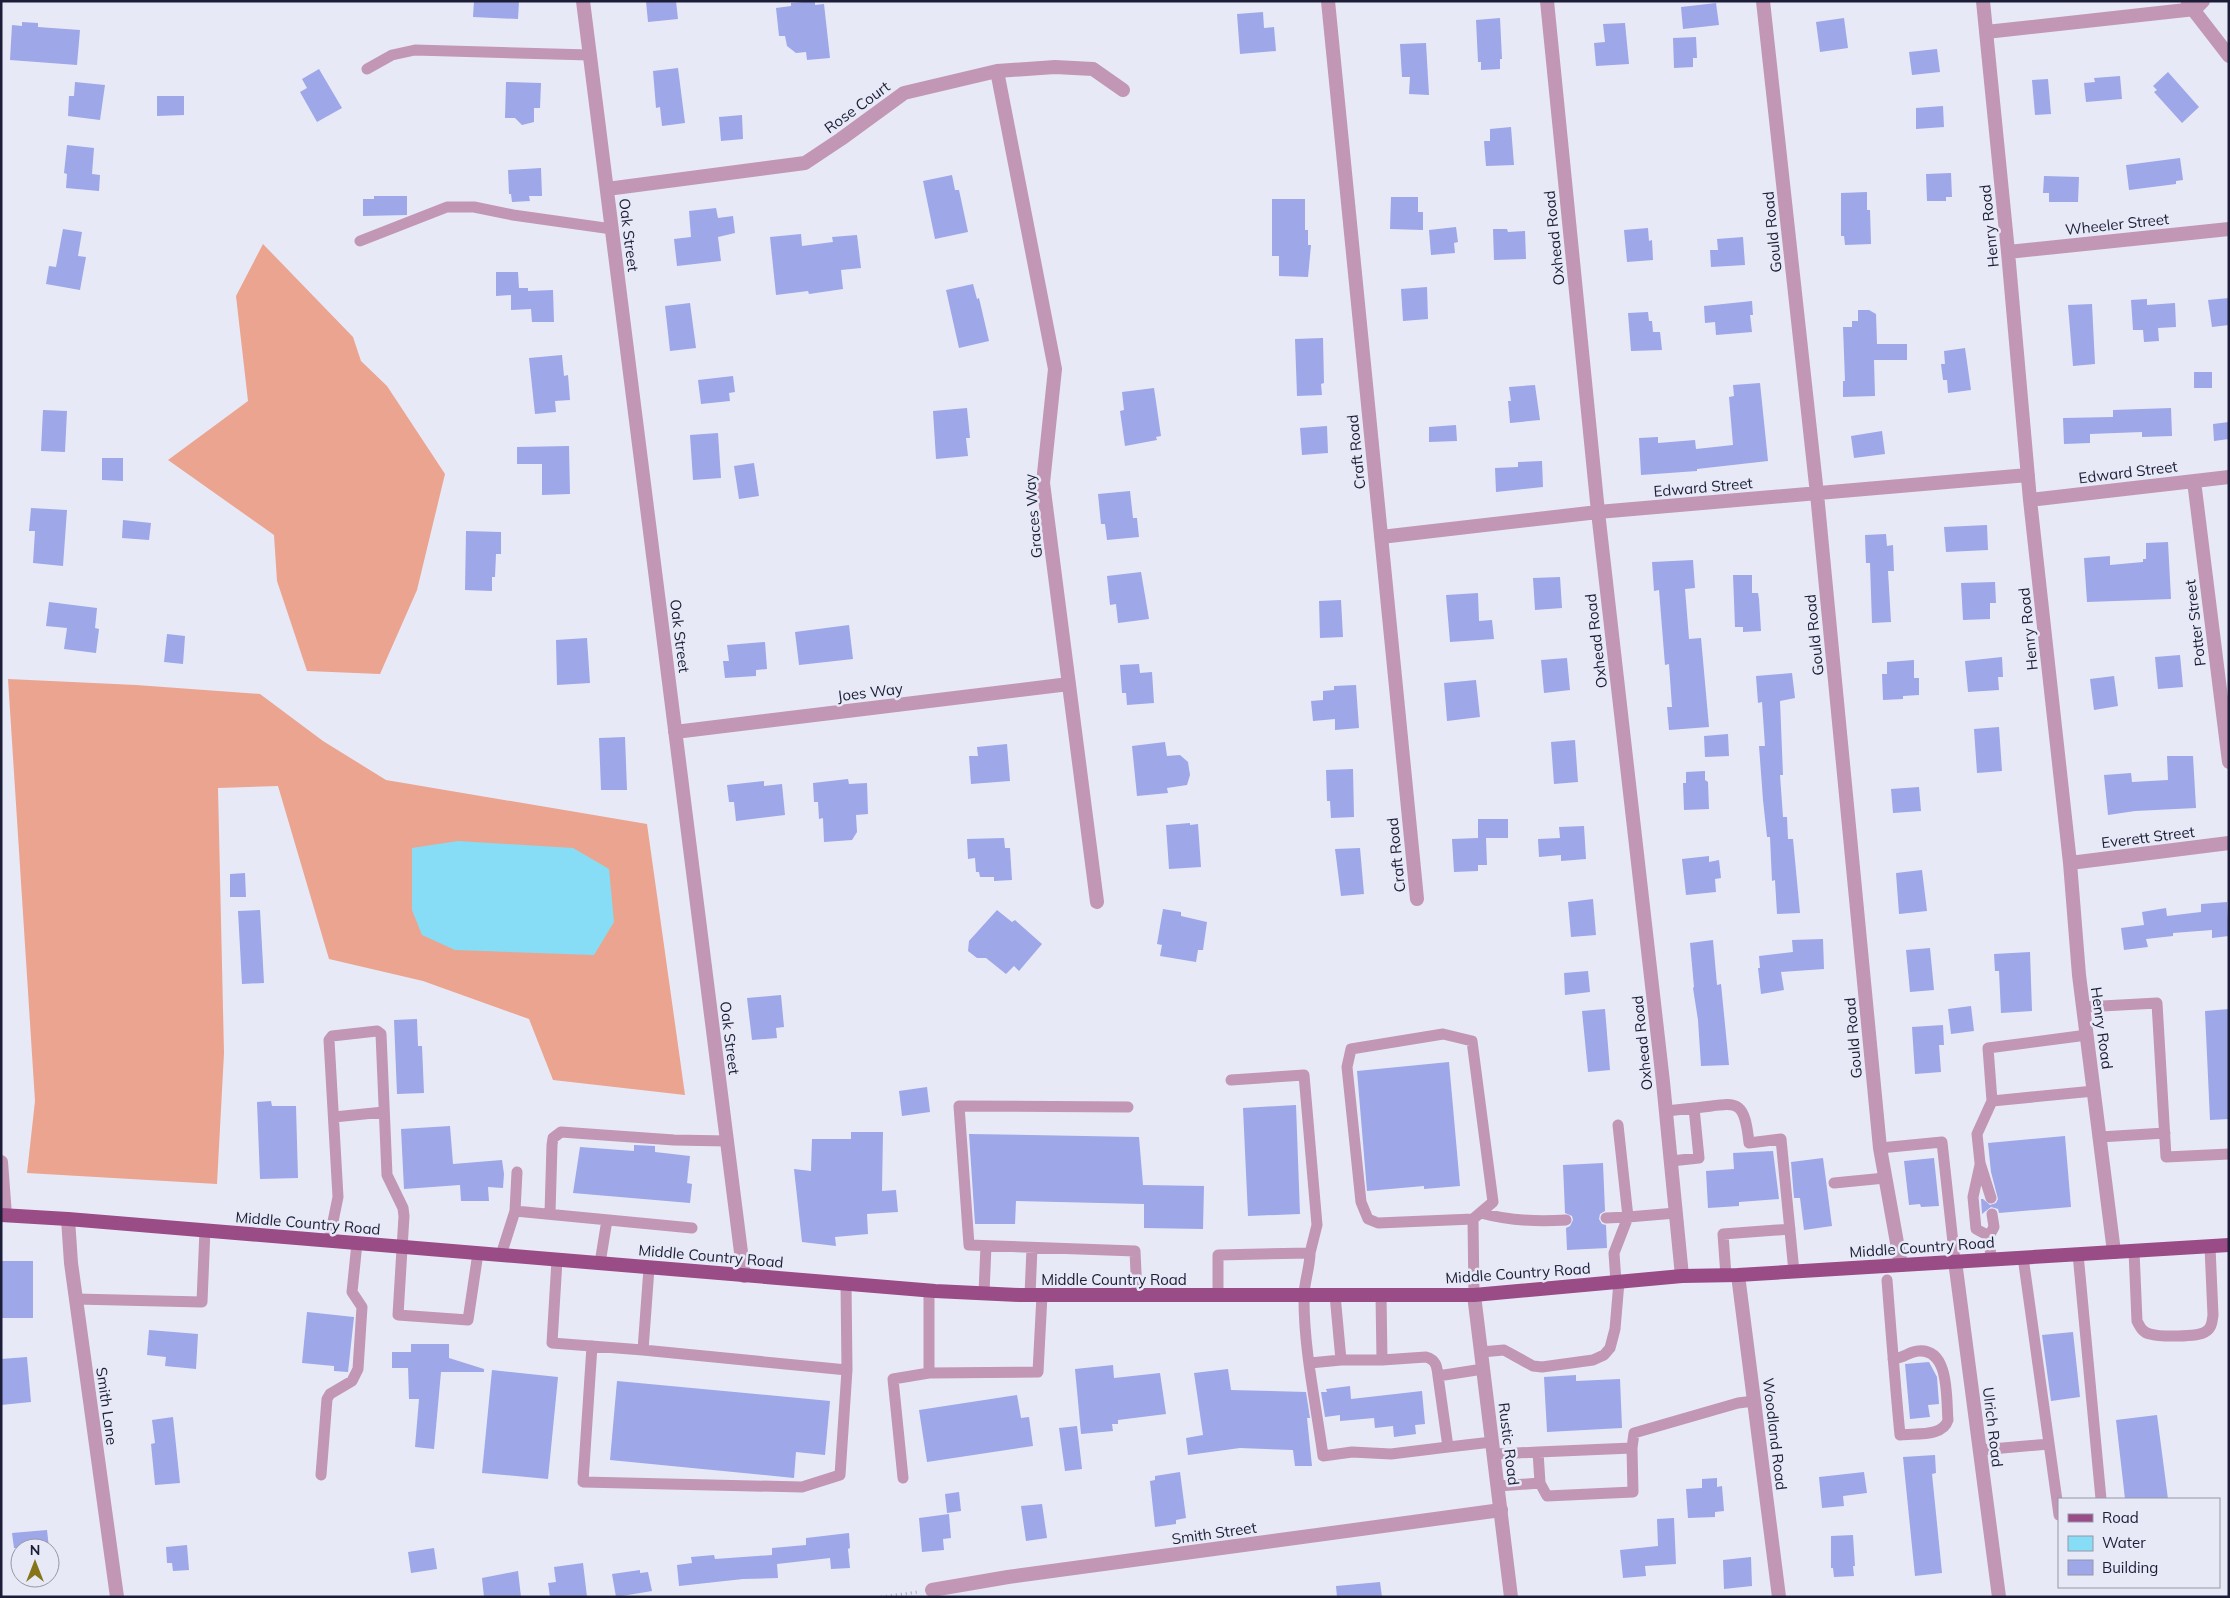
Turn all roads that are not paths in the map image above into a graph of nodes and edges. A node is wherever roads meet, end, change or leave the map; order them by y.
1 (583, 1) edge
2 (1328, 1) edge
3 (1547, 1) edge
4 (1763, 1) edge
5 (1983, 1) edge
6 (2195, 4) edge
7 (1986, 32) junction
8 (590, 55) junction
9 (2229, 56) edge
10 (367, 69) dead end
11 (997, 71) junction
12 (1123, 90) dead end
13 (607, 189) junction
14 (612, 229) junction
15 (2229, 229) edge
16 (360, 241) dead end
17 (2008, 252) junction
18 (2028, 475) junction
19 (2229, 477) edge
20 (2194, 481) junction
21 (1817, 494) junction
22 (2030, 500) junction
23 (1598, 512) junction
24 (1381, 537) junction
25 (1069, 684) junction
26 (676, 732) junction
27 (2229, 762) edge
28 (2229, 843) edge
29 (2070, 863) junction
30 (1417, 900) dead end
31 (1097, 902) dead end
32 (2084, 1007) junction
33 (2087, 1035) junction
34 (1231, 1080) dead end
35 (2094, 1091) junction
36 (1992, 1101) junction
37 (1128, 1107) dead end
38 (1694, 1108) junction
39 (1666, 1111) junction
40 (384, 1112) junction
41 (334, 1117) junction
42 (1618, 1125) dead end
43 (2165, 1132) junction
44 (2100, 1137) junction
45 (727, 1141) junction
46 (1880, 1148) junction
47 (2229, 1154) edge
48 (1671, 1161) junction
49 (1, 1162) edge
50 (1980, 1163) junction
51 (517, 1172) dead end
52 (1885, 1178) junction
53 (1834, 1183) dead end
54 (1990, 1198) dead end
55 (514, 1211) junction
56 (550, 1213) junction
57 (1676, 1213) junction
58 (1992, 1214) dead end
59 (3, 1215) edge
60 (1477, 1216) junction
61 (1628, 1217) junction
62 (68, 1218) junction
63 (1606, 1218) dead end
64 (607, 1220) junction
65 (1566, 1220) dead end
66 (692, 1228) dead end
67 (1790, 1229) junction
68 (205, 1230) junction
69 (1989, 1236) junction
70 (329, 1241) junction
71 (357, 1243) junction
72 (986, 1246) junction
73 (2229, 1246) edge
74 (403, 1247) junction
75 (2210, 1247) junction
76 (1032, 1248) junction
77 (2134, 1251) junction
78 (2114, 1252) junction
79 (478, 1253) junction
80 (1310, 1253) junction
81 (2078, 1254) junction
82 (501, 1255) junction
83 (2022, 1257) junction
84 (1991, 1259) junction
85 (557, 1260) junction
86 (1955, 1261) junction
87 (600, 1263) junction
88 (1901, 1265) junction
89 (649, 1268) junction
90 (1794, 1272) junction
91 (1732, 1275) junction
92 (744, 1276) junction
93 (1682, 1276) junction
94 (1887, 1280) dead end
95 (1618, 1282) junction
96 (846, 1284) junction
97 (929, 1290) junction
98 (984, 1293) junction
99 (1036, 1295) junction
100 (1137, 1295) junction
101 (1218, 1295) junction
102 (1336, 1295) junction
103 (1381, 1295) junction
104 (1474, 1295) junction
105 (1304, 1296) junction
106 (76, 1298) junction
107 (592, 1346) junction
108 (643, 1350) junction
109 (1481, 1352) junction
110 (1893, 1359) junction
111 (1340, 1360) junction
112 (1382, 1360) junction
113 (1310, 1363) junction
114 (1483, 1369) junction
115 (847, 1370) junction
116 (929, 1373) junction
117 (1438, 1376) junction
118 (1754, 1401) junction
119 (2049, 1444) junction
120 (1448, 1447) junction
121 (1493, 1448) junction
122 (1632, 1448) junction
123 (1980, 1450) junction
124 (1538, 1452) junction
125 (320, 1475) dead end
126 (903, 1478) dead end
127 (1540, 1482) junction
128 (1498, 1486) junction
129 (2100, 1498) edge
130 (2058, 1508) edge
131 (1501, 1510) junction
132 (932, 1590) road end
133 (117, 1597) edge
134 (1511, 1597) edge
135 (1780, 1597) edge
136 (1999, 1597) edge

1 - 8 street, Oak Street
2 - 24 street, Craft Road
3 - 23 street, Oxhead Road
4 - 21 street, Gould Road
5 - 7 street, Henry Road
6 - 7 street
6 - 9 street
7 - 17 street, Henry Road
8 - 10 lane
8 - 13 street, Oak Street
11 - 12 street, Rose Court
11 - 13 street, Rose Court
11 - 25 street, Graces Way
13 - 14 street, Oak Street
14 - 16 lane
14 - 26 street, Oak Street
15 - 17 street, Wheeler Street
17 - 18 street, Henry Road
18 - 21 street, Edward Street
18 - 22 street, Henry Road
19 - 20 street, Edward Street
20 - 22 street, Edward Street
20 - 27 street, Potter Street
21 - 23 street, Edward Street
21 - 46 street, Gould Road
22 - 29 street, Henry Road
23 - 24 street, Edward Street
23 - 39 street, Oxhead Road
24 - 30 street, Craft Road
25 - 26 street, Joes Way
25 - 31 street, Graces Way
26 - 45 street, Oak Street
28 - 29 street, Everett Street
29 - 32 street, Henry Road
32 - 33 street, Henry Road
32 - 43 lane
33 - 35 street, Henry Road
33 - 36 lane
34 - 80 lane
35 - 36 lane
35 - 44 street, Henry Road
36 - 50 lane
37 - 72 lane
38 - 39 lane
38 - 48 lane
38 - 67 lane
39 - 48 street, Oxhead Road
40 - 41 lane
40 - 41 lane
40 - 74 lane
41 - 70 lane
42 - 61 lane
43 - 44 lane
43 - 47 lane
44 - 78 street, Henry Road
45 - 56 lane
45 - 92 street, Oak Street
46 - 52 street, Gould Road
46 - 86 lane
48 - 57 street, Oxhead Road
49 - 59 street
50 - 54 lane
50 - 69 lane
51 - 55 lane
52 - 53 lane
52 - 88 street, Gould Road
55 - 56 lane
55 - 82 lane
56 - 64 lane
57 - 61 lane
57 - 93 street, Oxhead Road
58 - 69 lane
59 - 62 main road, Middle Country Road
60 - 60 lane
60 - 65 lane
60 - 104 lane
61 - 63 lane
61 - 95 lane
62 - 68 main road, Middle Country Road
62 - 106 street, Smith Lane
64 - 66 lane
64 - 87 lane
67 - 90 lane
67 - 91 lane
68 - 70 main road, Middle Country Road
68 - 106 lane
69 - 84 lane
70 - 71 main road, Middle Country Road
71 - 74 main road, Middle Country Road
71 - 125 lane
72 - 76 lane
72 - 98 lane
73 - 75 main road, Middle Country Road
74 - 79 main road, Middle Country Road
74 - 79 lane
75 - 77 main road, Middle Country Road
75 - 77 lane
76 - 99 lane
76 - 100 lane
77 - 78 main road, Middle Country Road
78 - 81 main road, Middle Country Road
79 - 82 main road, Middle Country Road
80 - 101 lane
80 - 105 lane
81 - 83 main road, Middle Country Road
81 - 129 lane
82 - 85 main road, Middle Country Road
83 - 84 main road, Middle Country Road
83 - 119 lane
84 - 86 main road, Middle Country Road
85 - 87 main road, Middle Country Road
85 - 107 lane
86 - 88 main road, Middle Country Road
86 - 123 street, Ulrich Road
87 - 89 main road, Middle Country Road
88 - 90 main road, Middle Country Road
89 - 92 main road, Middle Country Road
89 - 108 lane
90 - 91 main road, Middle Country Road
91 - 93 main road, Middle Country Road
91 - 118 street, Woodland Road
92 - 96 main road, Middle Country Road
93 - 95 main road, Middle Country Road
94 - 110 lane
95 - 104 main road, Middle Country Road
95 - 109 lane
96 - 97 main road, Middle Country Road
96 - 115 lane
97 - 98 main road, Middle Country Road
97 - 116 lane
98 - 99 main road, Middle Country Road
99 - 100 main road, Middle Country Road
99 - 116 lane
100 - 101 main road, Middle Country Road
101 - 105 main road, Middle Country Road
102 - 103 main road, Middle Country Road
102 - 105 main road, Middle Country Road
102 - 111 lane
103 - 104 main road, Middle Country Road
103 - 112 lane
104 - 109 street, Rustic Road
105 - 113 lane
106 - 133 street, Smith Lane
107 - 108 lane
107 - 115 lane
108 - 115 lane
109 - 114 street, Rustic Road
110 - 110 lane
111 - 112 lane
111 - 113 lane
112 - 117 lane
113 - 120 lane
114 - 117 lane
114 - 121 street, Rustic Road
116 - 126 lane
117 - 120 lane
118 - 122 lane
118 - 135 street, Woodland Road
119 - 123 lane
119 - 130 lane
120 - 121 lane
121 - 124 lane
121 - 128 street, Rustic Road
122 - 124 lane
122 - 127 lane
123 - 136 street, Ulrich Road
124 - 127 lane
127 - 128 lane
128 - 131 street, Rustic Road
131 - 132 street, Smith Street
131 - 134 street, Rustic Road

